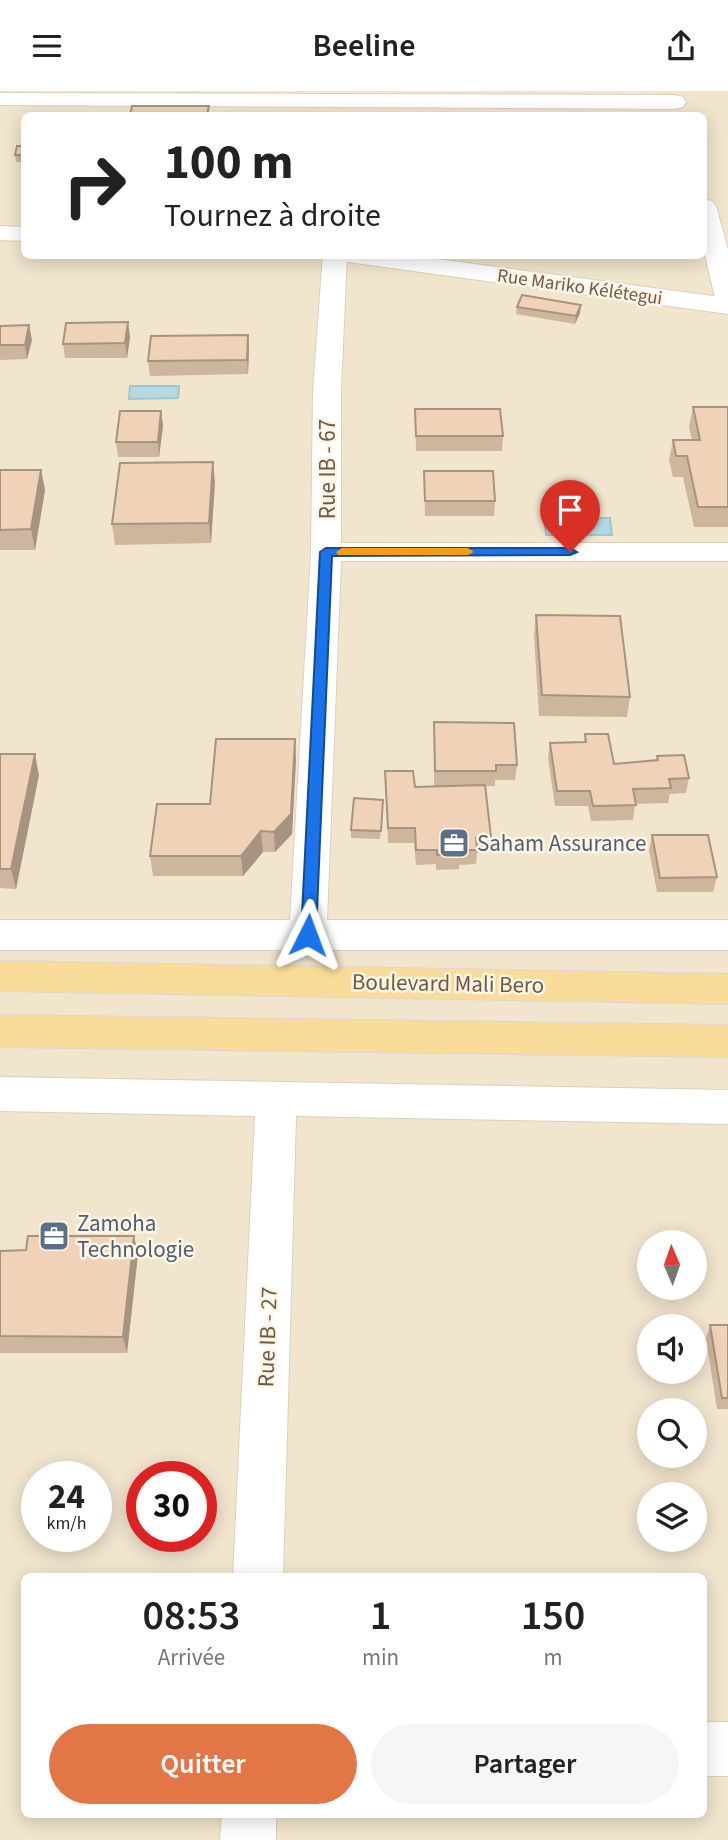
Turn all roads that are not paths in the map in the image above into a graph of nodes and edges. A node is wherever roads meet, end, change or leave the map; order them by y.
1 (0, 99) edge
2 (676, 103) edge
3 (707, 217) edge
4 (0, 233) edge
5 (21, 234) edge
6 (335, 259) edge
7 (378, 259) edge
8 (728, 297) edge
9 (728, 306) edge
10 (326, 552) junction
11 (728, 552) edge
12 (0, 935) edge
13 (308, 935) junction
14 (728, 935) edge
15 (0, 977) edge
16 (728, 989) edge
17 (0, 1031) edge
18 (728, 1041) edge
19 (0, 1094) edge
20 (276, 1097) junction
21 (728, 1107) edge
22 (258, 1573) edge
23 (707, 1749) edge
24 (728, 1749) edge
25 (249, 1818) edge
26 (248, 1840) edge

1 - 2 street
3 - 8 street
4 - 5 street
6 - 10 street, Rue IB - 67
7 - 9 street, Rue Mariko Kélétegui
10 - 11 street
10 - 13 street, Rue IB - 67
12 - 13 street, Boulevard Mali Bero
13 - 14 street, Boulevard Mali Bero
15 - 16 main road, Boulevard Mali Bero
17 - 18 main road
19 - 20 street
20 - 21 street
20 - 22 street, Rue IB - 27
23 - 24 street
25 - 26 street

